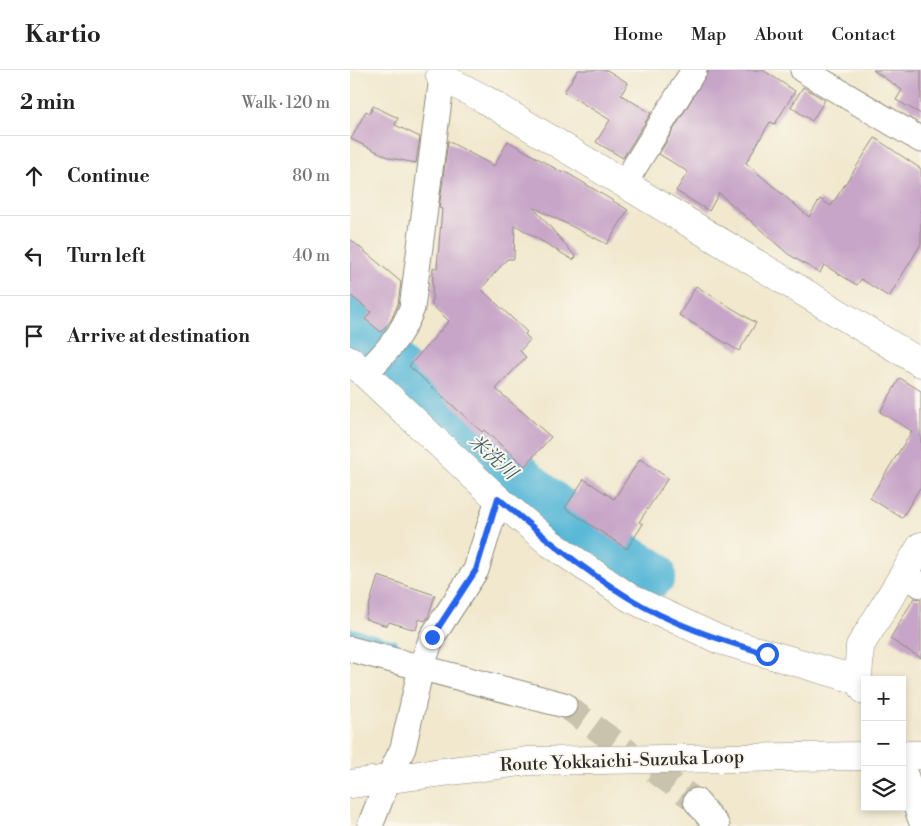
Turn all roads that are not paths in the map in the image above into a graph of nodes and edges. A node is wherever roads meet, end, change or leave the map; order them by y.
1 (694, 70) edge
2 (803, 70) edge
3 (438, 72) edge
4 (921, 140) edge
5 (624, 184) junction
6 (921, 363) edge
7 (362, 367) edge
8 (498, 498) junction
9 (921, 546) edge
10 (912, 580) edge
11 (350, 649) edge
12 (421, 668) junction
13 (862, 676) edge
14 (861, 685) edge
15 (564, 705) tunnel mouth
16 (906, 754) edge
17 (921, 755) edge
18 (861, 756) edge
19 (389, 777) junction
20 (906, 777) edge
21 (350, 784) edge
22 (696, 801) tunnel mouth
23 (921, 820) edge
24 (370, 826) edge
25 (717, 826) edge

1 - 5 street
2 - 4 street
3 - 5 main road
3 - 7 street
5 - 6 main road
7 - 8 main road
8 - 12 street
8 - 14 main road
9 - 10 main road
10 - 13 main road
11 - 12 street
12 - 15 street
12 - 19 street
16 - 17 main road
18 - 19 main road, Route Yokkaichi-Suzuka Loop
19 - 21 main road, Route Yokkaichi-Suzuka Loop
19 - 24 street
20 - 23 street
22 - 25 street

